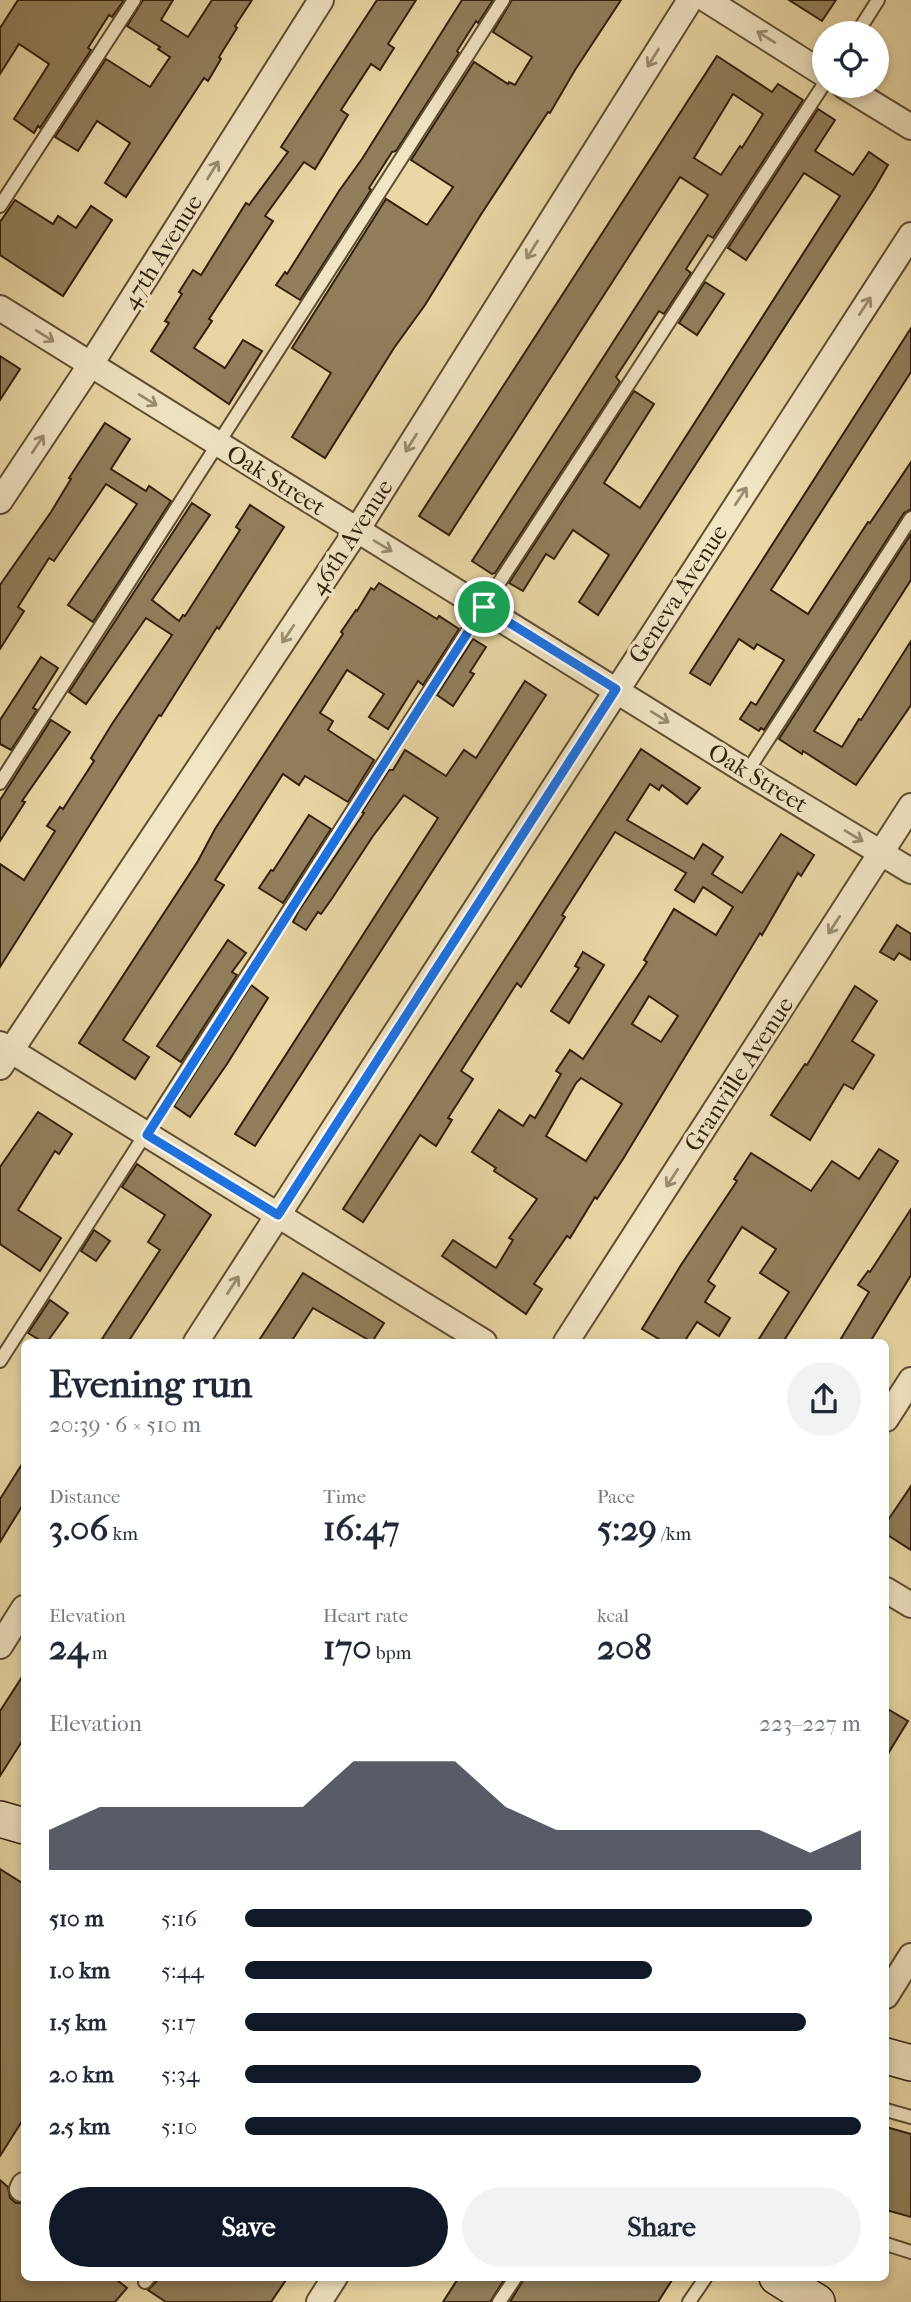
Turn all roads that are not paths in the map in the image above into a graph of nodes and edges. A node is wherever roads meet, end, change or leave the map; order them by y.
1 (134, 0) edge
2 (321, 0) edge
3 (503, 0) edge
4 (690, 0) edge
5 (706, 0) edge
6 (878, 0) edge
7 (865, 21) edge
8 (812, 66) edge
9 (815, 98) edge
10 (864, 98) edge
11 (911, 127) edge
12 (0, 206) edge
13 (911, 234) edge
14 (0, 308) edge
15 (90, 364) junction
16 (217, 443) junction
17 (0, 501) edge
18 (911, 518) edge
19 (357, 530) junction
20 (484, 607) junction
21 (616, 689) junction
22 (747, 772) junction
23 (0, 783) edge
24 (911, 806) edge
25 (881, 852) junction
26 (911, 871) edge
27 (3, 1054) edge
28 (147, 1135) junction
29 (278, 1215) junction
30 (198, 1339) edge
31 (479, 1339) edge
32 (568, 1339) edge
33 (0, 1361) edge
34 (911, 1380) edge
35 (889, 1414) edge
36 (889, 1592) edge
37 (911, 1605) edge
38 (21, 1613) edge
39 (0, 1646) edge
40 (0, 1819) edge
41 (21, 1825) edge
42 (911, 1956) edge
43 (889, 1991) edge
44 (889, 2057) edge
45 (911, 2063) edge
46 (889, 2111) edge
47 (911, 2117) edge
48 (889, 2245) edge
49 (911, 2252) edge
50 (332, 2281) edge
51 (513, 2281) edge
52 (703, 2281) edge
53 (783, 2281) edge
54 (319, 2302) edge
55 (499, 2302) edge
56 (690, 2302) edge
57 (817, 2302) edge

1 - 12 lane
15 -> 2 street, 47th Avenue
3 - 16 lane
4 -> 19 street, 46th Avenue
8 -> 5 street
6 - 7 lane
9 - 20 lane
10 - 11 street
21 -> 13 street, Geneva Avenue
14 -> 15 street, Oak Street
15 -> 16 street, Oak Street
17 -> 15 street, 47th Avenue
16 - 19 street, Oak Street
16 - 23 lane
18 - 22 lane
19 -> 20 street, Oak Street
19 -> 27 street, 46th Avenue
20 - 21 street, Oak Street
20 - 28 lane
21 -> 22 street, Oak Street
21 - 29 street, Geneva Avenue
22 -> 25 street, Oak Street
24 - 25 street, Granville Avenue
25 - 26 street, Oak Street
25 -> 32 street, Granville Avenue
27 - 28 street
28 - 29 street
28 - 33 lane
30 -> 29 street, Geneva Avenue
29 - 31 street
34 - 35 street
36 - 37 street
38 - 39 street
40 - 41 main road
42 - 43 street
44 - 45 main road
46 - 47 lane
48 - 49 lane
50 - 54 street
51 - 55 lane
52 - 56 lane
53 - 57 main road

